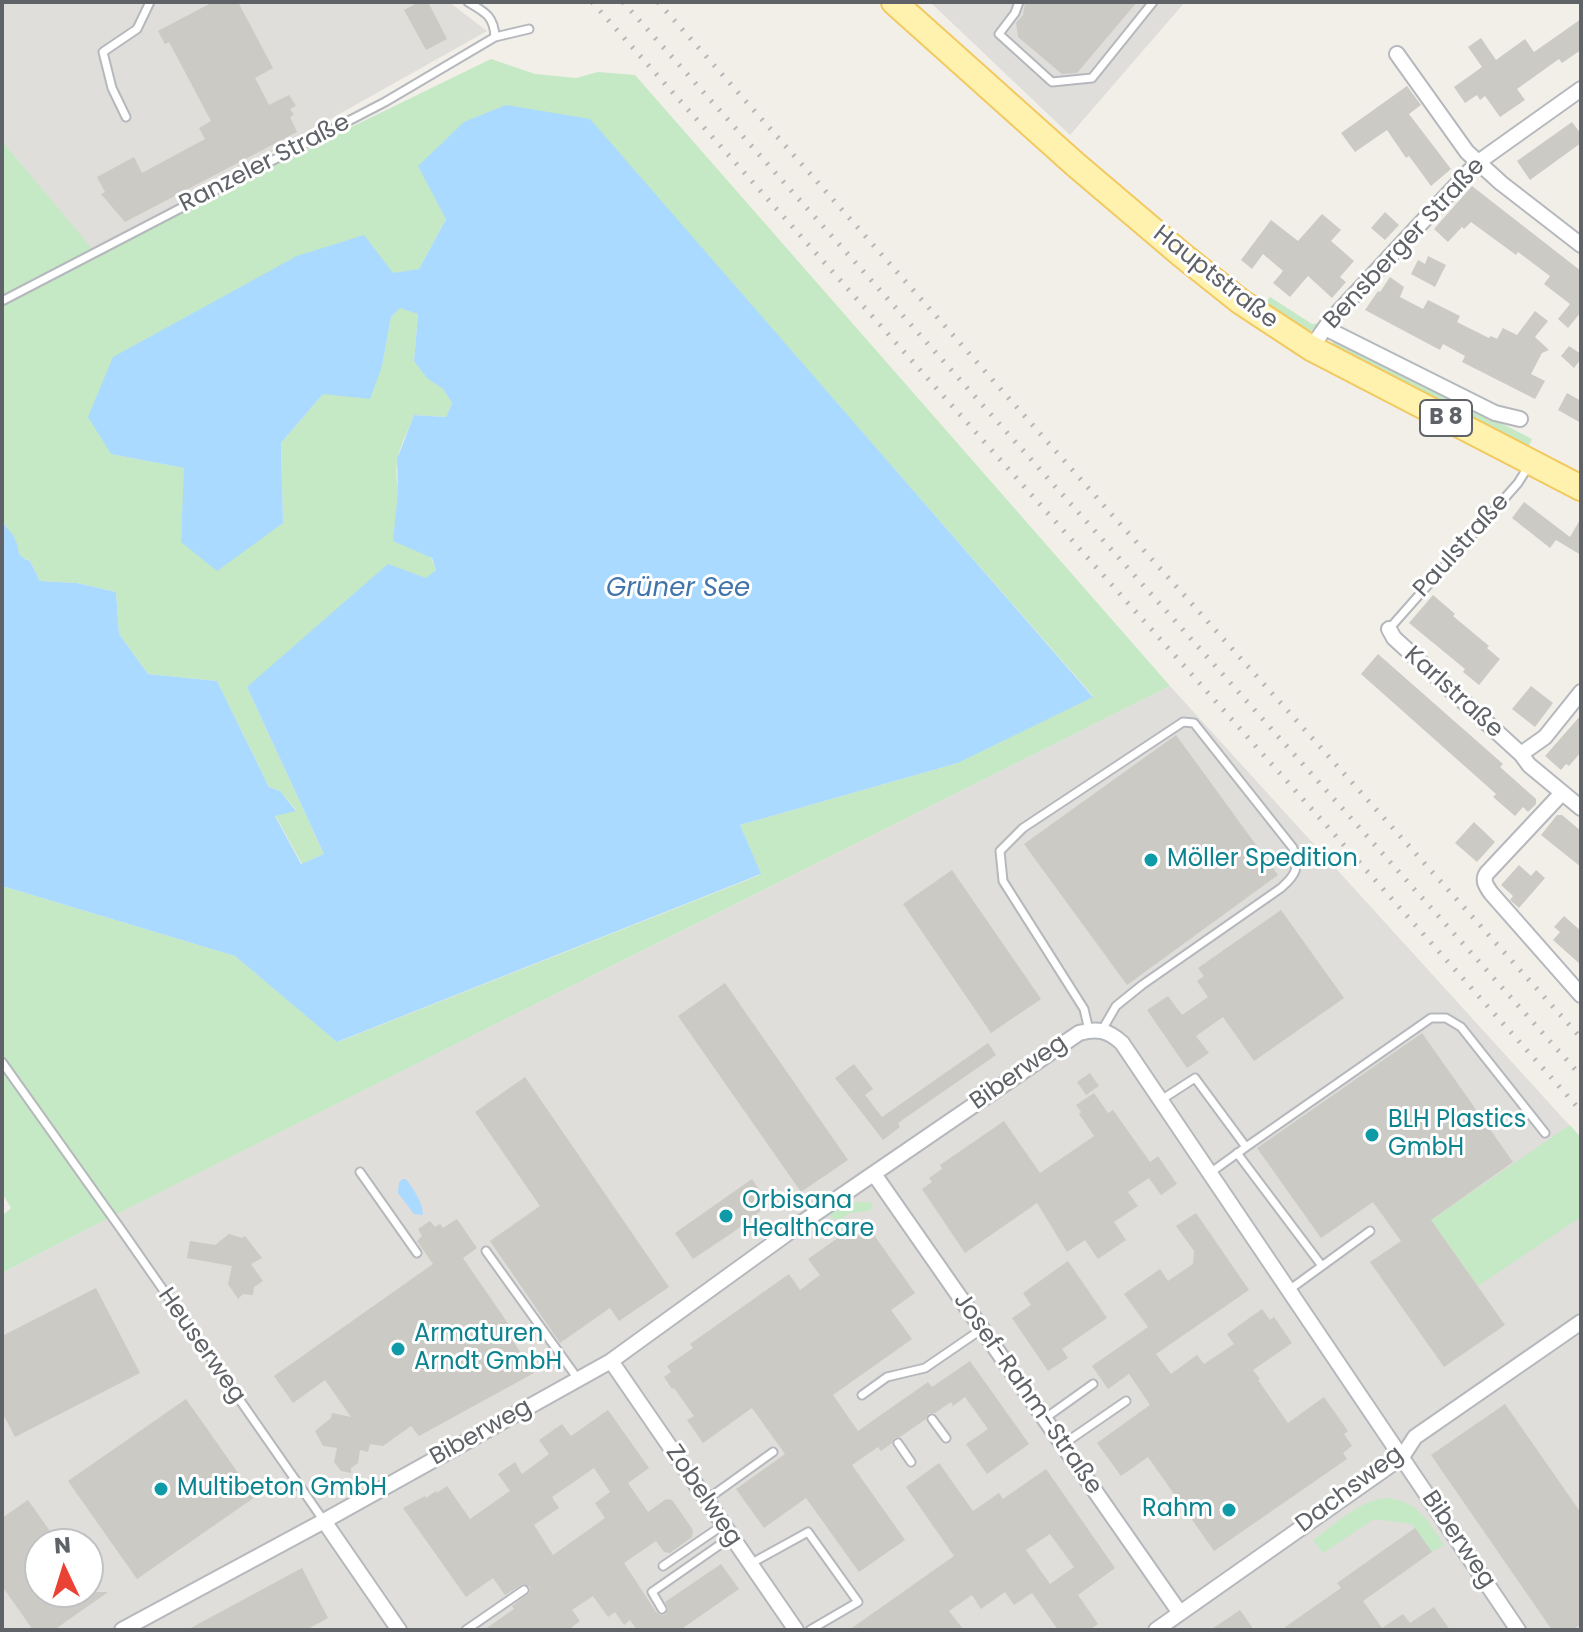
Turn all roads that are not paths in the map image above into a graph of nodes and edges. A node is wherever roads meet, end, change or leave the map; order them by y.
1 (150, 2) edge
2 (468, 2) edge
3 (894, 2) edge
4 (1019, 2) edge
5 (1153, 2) edge
6 (529, 29) dead end
7 (495, 37) junction
8 (1397, 54) dead end
9 (1581, 89) edge
10 (126, 117) dead end
11 (1477, 163) junction
12 (1581, 245) edge
13 (2, 301) edge
14 (1318, 338) junction
15 (1520, 419) dead end
16 (1531, 462) junction
17 (1581, 488) edge
18 (1389, 629) joint
19 (1581, 692) edge
20 (1521, 754) junction
21 (1562, 793) junction
22 (1581, 808) edge
23 (1581, 995) edge
24 (1096, 1030) junction
25 (2, 1062) edge
26 (1161, 1100) junction
27 (1545, 1133) dead end
28 (1246, 1147) junction
29 (1237, 1153) junction
30 (360, 1172) dead end
31 (1210, 1173) junction
32 (874, 1174) junction
33 (1370, 1231) dead end
34 (486, 1251) dead end
35 (417, 1253) dead end
36 (1322, 1266) junction
37 (1289, 1290) junction
38 (1581, 1322) edge
39 (982, 1329) junction
40 (611, 1361) junction
41 (578, 1379) junction
42 (1093, 1384) dead end
43 (862, 1395) dead end
44 (1126, 1401) dead end
45 (932, 1419) dead end
46 (1044, 1419) junction
47 (946, 1438) dead end
48 (898, 1443) dead end
49 (1062, 1445) junction
50 (773, 1452) dead end
51 (1402, 1457) junction
52 (911, 1462) dead end
53 (706, 1500) junction
54 (324, 1521) junction
55 (727, 1531) junction
56 (750, 1564) junction
57 (663, 1566) dead end
58 (524, 1590) dead end
59 (662, 1609) dead end
60 (1180, 1613) junction
61 (122, 1630) edge
62 (399, 1630) edge
63 (466, 1630) edge
64 (796, 1630) edge
65 (810, 1630) edge
66 (1156, 1630) edge
67 (1518, 1630) edge

1 - 10 lane
2 - 7 lane
3 - 14 main road, Hauptstraße / B 8
4 - 5 lane
6 - 7 lane, Ranzeler Straße
7 - 13 lane, Ranzeler Straße
8 - 11 street
9 - 11 street, Bensberger Straße
11 - 12 street
11 - 14 street, Bensberger Straße
14 - 15 street, Hauptstraße
14 - 16 main road, Hauptstraße / B 8
16 - 17 main road, Hauptstraße / B 8
16 - 18 lane, Paulstraße
18 - 20 street, Karlstraße
19 - 20 street, Karlstraße
20 - 21 street, Karlstraße
21 - 22 street, Karlstraße
21 - 23 street
24 - 24 lane
24 - 26 street, Biberweg
24 - 32 street, Biberweg
25 - 54 lane, Heuserweg
26 - 28 lane
26 - 31 street, Biberweg
27 - 28 lane
28 - 29 lane
29 - 31 lane
29 - 36 lane
30 - 35 lane
31 - 37 street, Biberweg
32 - 39 street, Josef-Rahm-Straße
32 - 40 street, Biberweg
33 - 36 lane
34 - 41 lane
36 - 37 lane
37 - 51 street, Biberweg
38 - 51 street, Dachsweg
39 - 43 lane
39 - 46 street, Josef-Rahm-Straße
40 - 41 street, Biberweg
40 - 53 street, Zobelweg
41 - 54 street, Biberweg
42 - 46 lane
44 - 49 lane
45 - 47 lane
46 - 49 street, Josef-Rahm-Straße
48 - 52 lane
49 - 60 street, Josef-Rahm-Straße
50 - 53 lane
51 - 60 street, Dachsweg
51 - 67 street, Biberweg
53 - 55 street, Zobelweg
54 - 61 street, Biberweg
54 - 62 street, Heuserweg
55 - 56 street, Zobelweg
55 - 57 lane
55 - 59 lane
56 - 64 street, Zobelweg
56 - 65 lane
58 - 63 lane
60 - 66 street, Dachsweg

